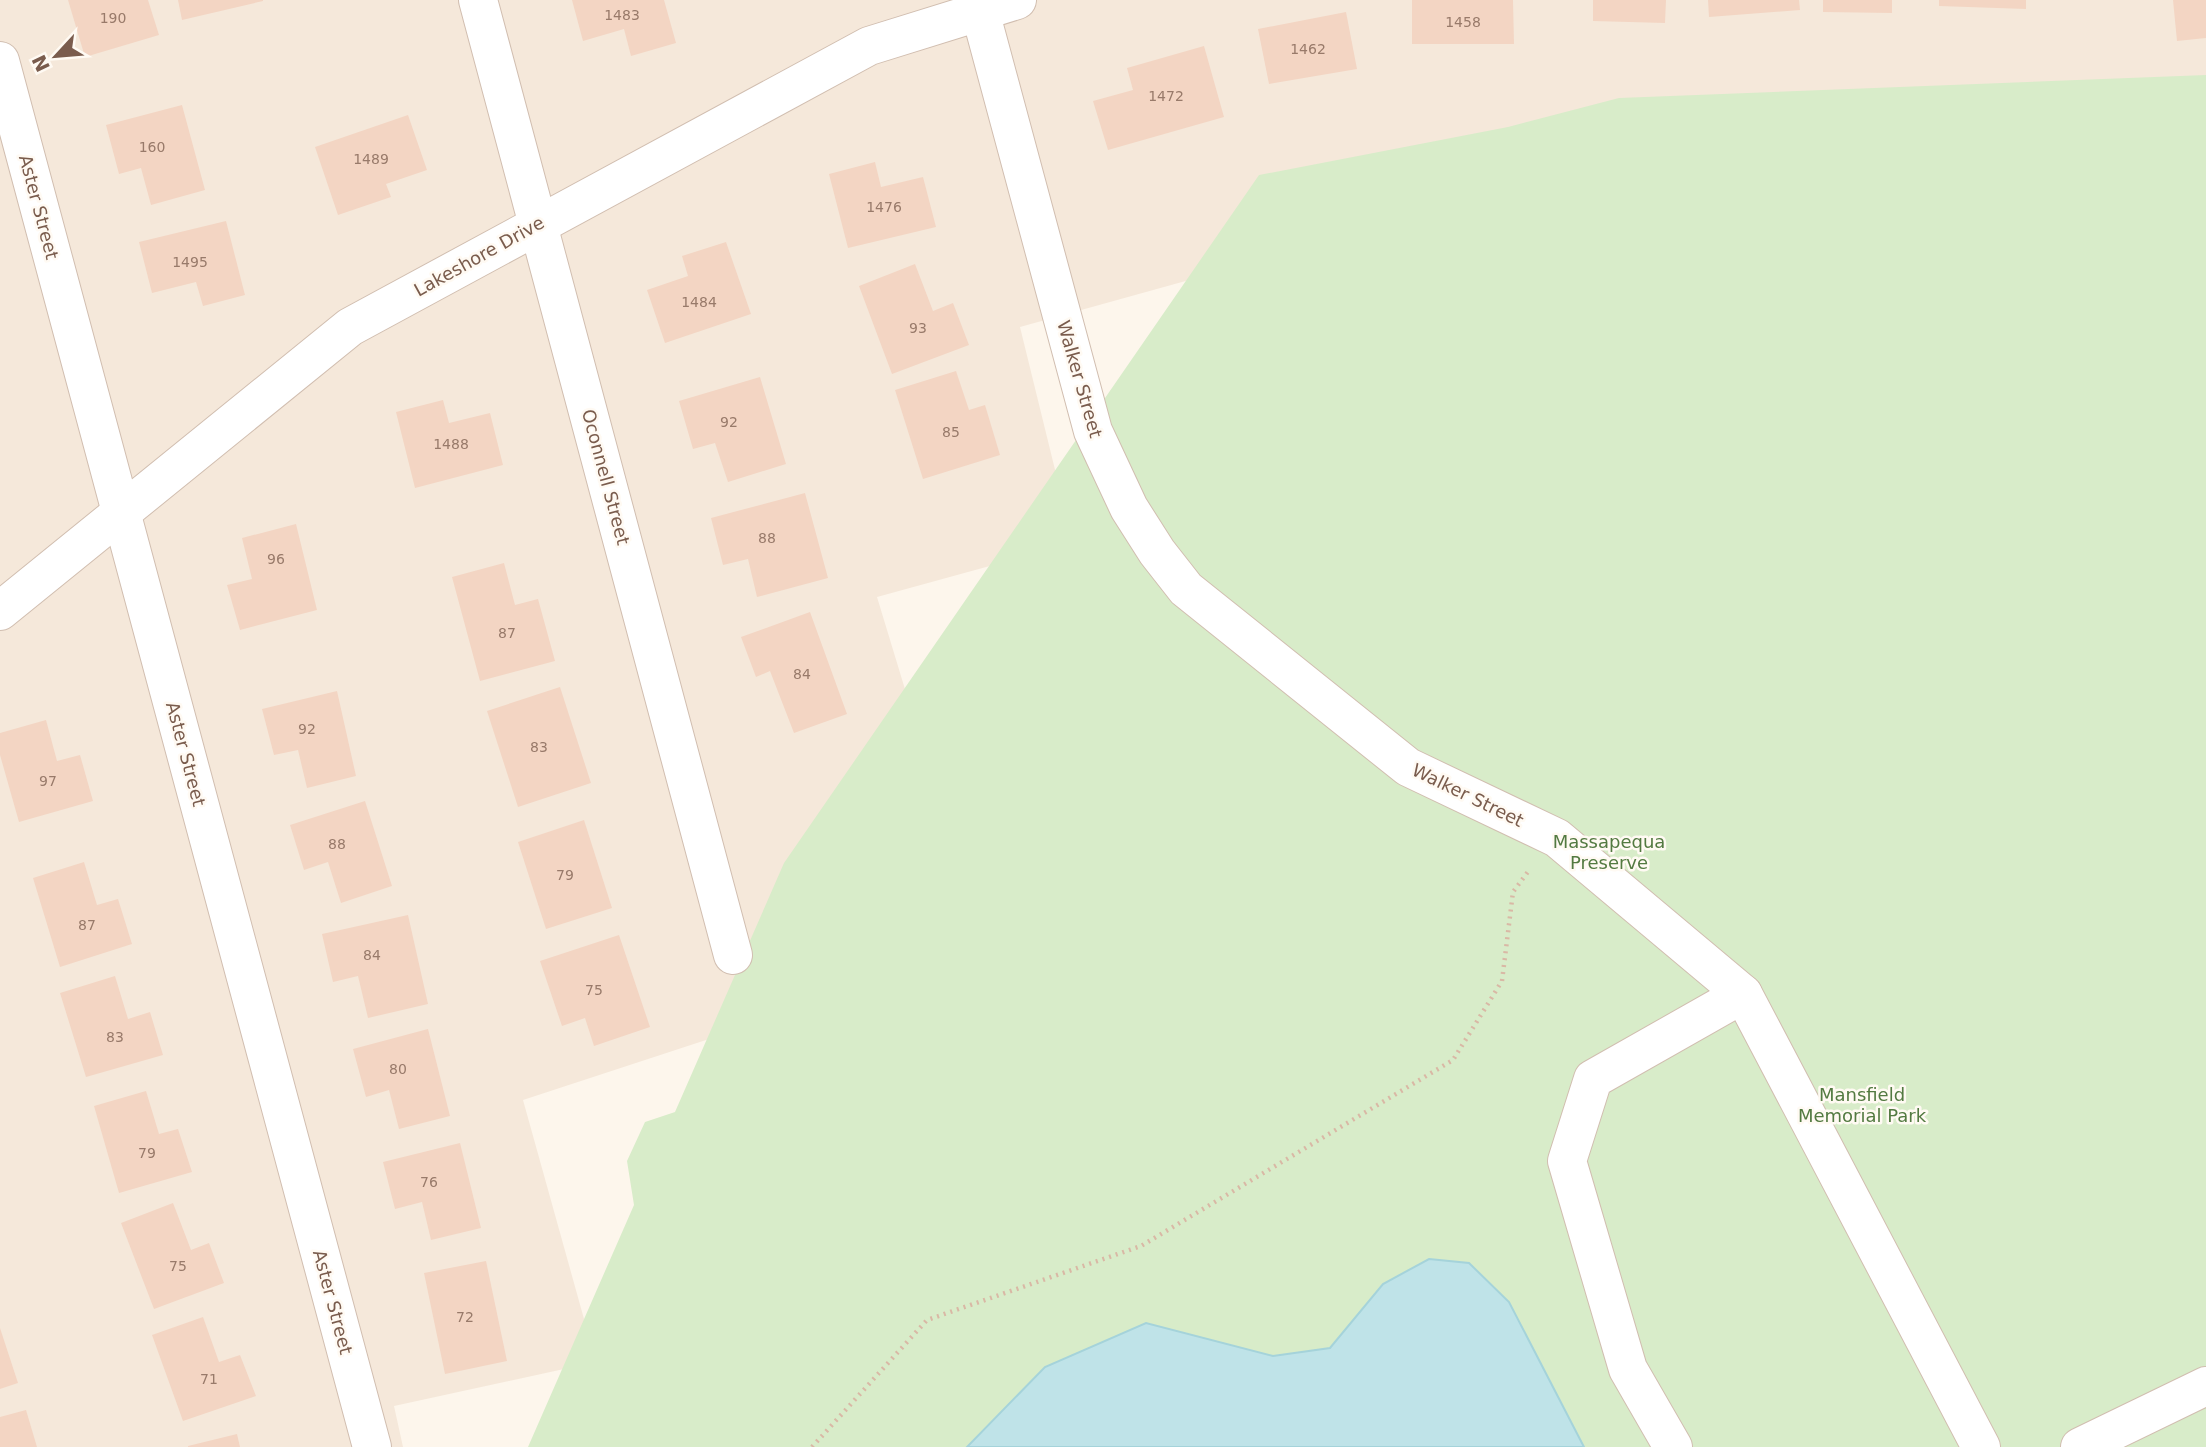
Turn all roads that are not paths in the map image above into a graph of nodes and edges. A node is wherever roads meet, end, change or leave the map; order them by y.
1 (478, 0) edge
2 (1017, 0) edge
3 (979, 6) edge
4 (0, 61) edge
5 (538, 224) junction
6 (121, 514) junction
7 (0, 611) edge
8 (733, 955) dead end
9 (1743, 994) junction
10 (2206, 1387) edge
11 (372, 1447) edge
12 (1673, 1447) edge
13 (1981, 1447) edge
14 (2080, 1447) edge

1 - 5 street, Oconnell Street
2 - 3 street, Lakeshore Drive
3 - 5 street, Lakeshore Drive
3 - 9 street, Walker Street
4 - 6 street, Aster Street
5 - 6 street, Lakeshore Drive
5 - 8 street, Oconnell Street
6 - 7 street, Lakeshore Drive
6 - 11 street, Aster Street
9 - 12 street
9 - 13 street
10 - 14 street

